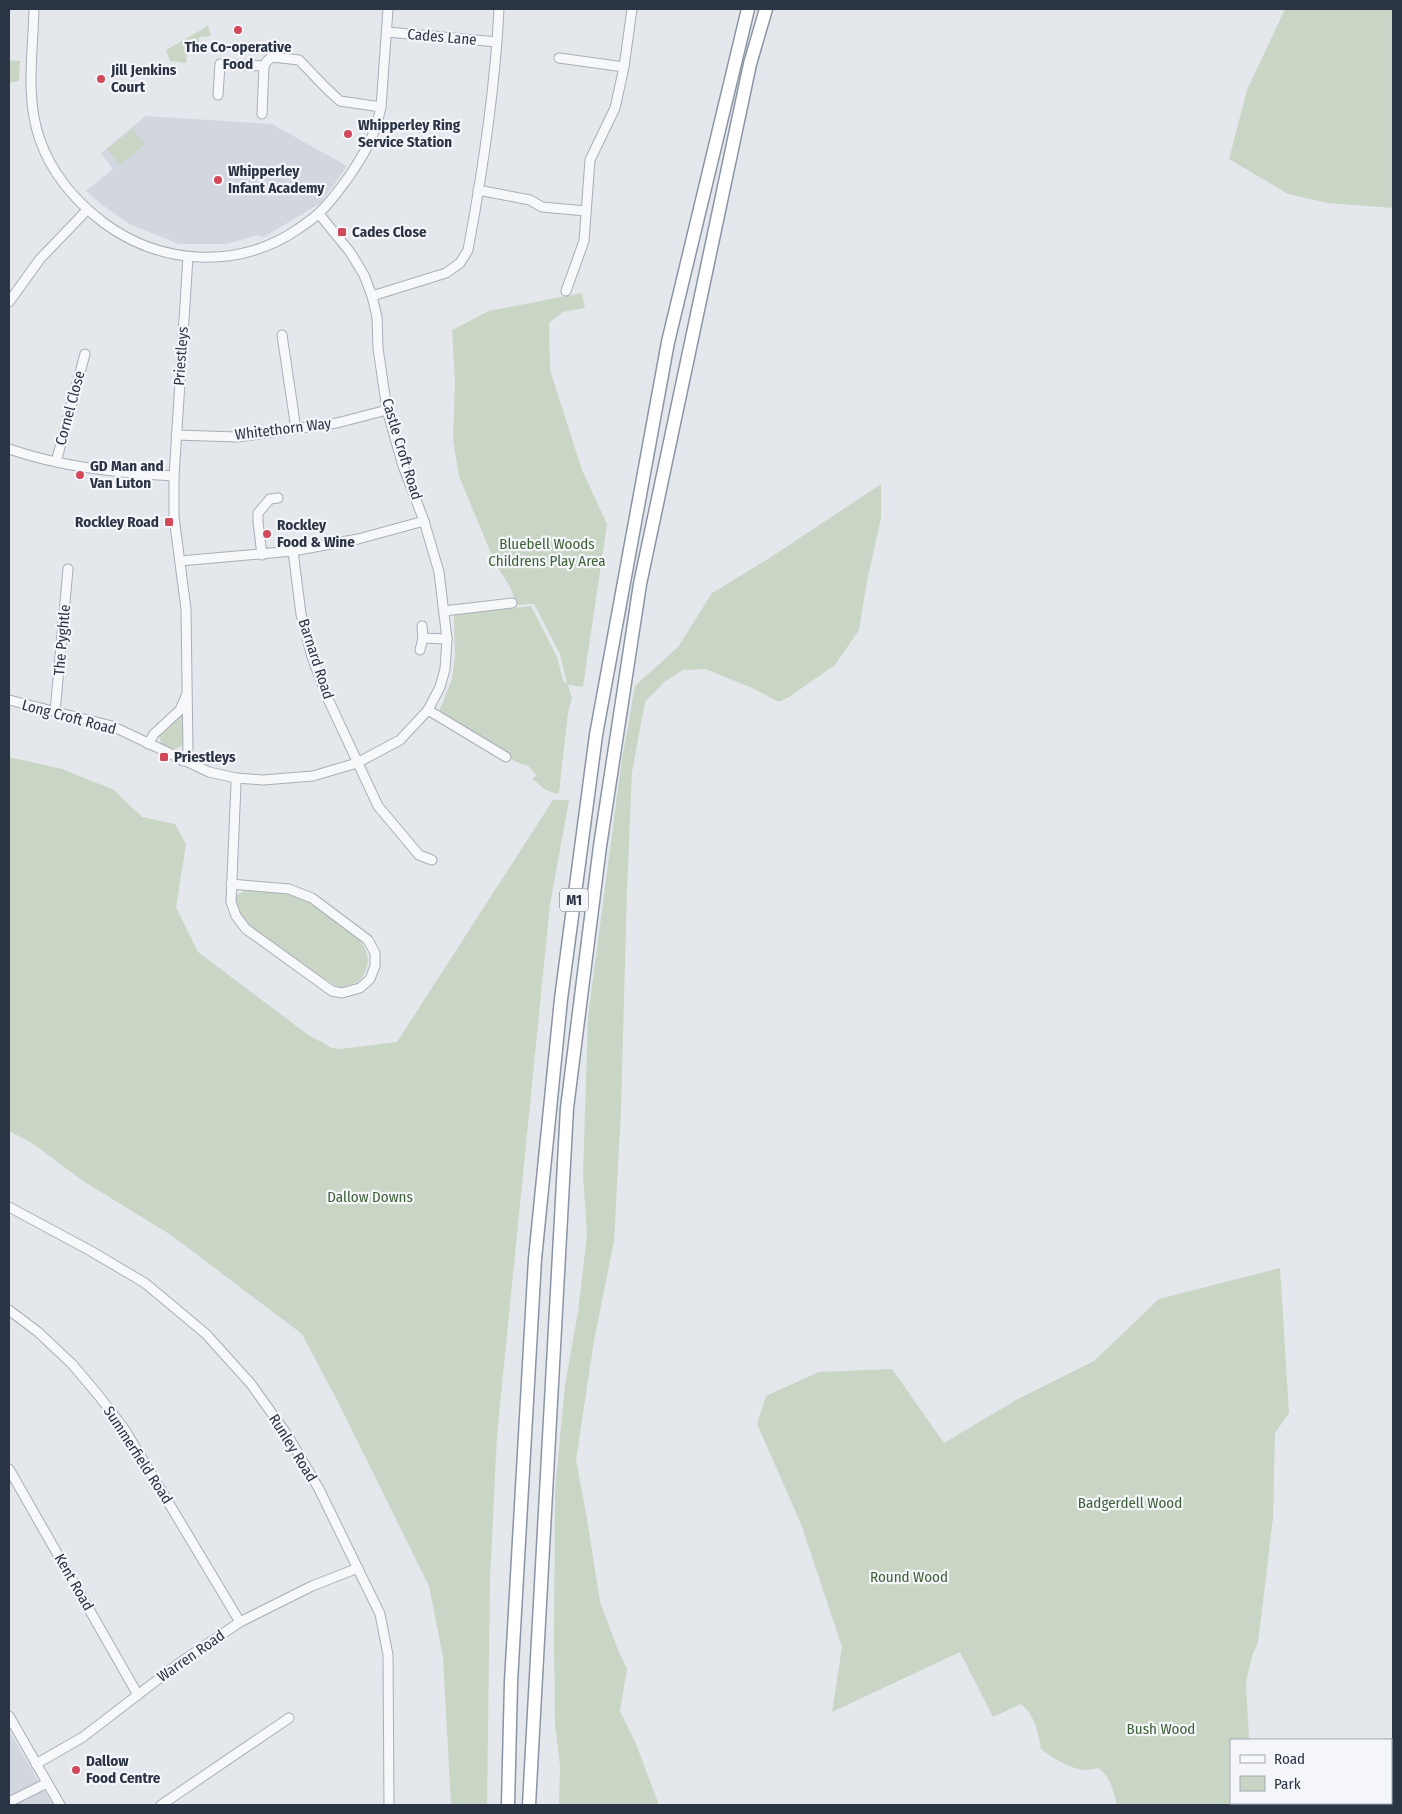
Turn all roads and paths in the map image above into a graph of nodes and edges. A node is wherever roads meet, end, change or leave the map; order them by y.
1 (34, 9) edge
2 (388, 9) edge
3 (498, 9) edge
4 (632, 9) edge
5 (748, 9) edge
6 (766, 9) edge
7 (387, 32) junction
8 (497, 42) junction
9 (559, 58) dead end
10 (264, 66) junction
11 (624, 67) junction
12 (218, 95) dead end
13 (382, 107) junction
14 (262, 114) dead end
15 (478, 190) junction
16 (87, 210) junction
17 (586, 210) junction
18 (319, 214) junction
19 (188, 257) junction
20 (566, 291) dead end
21 (372, 296) junction
22 (9, 302) edge
23 (282, 335) dead end
24 (85, 354) dead end
25 (387, 410) junction
26 (296, 429) junction
27 (176, 435) junction
28 (9, 449) edge
29 (56, 462) junction
30 (174, 476) junction
31 (278, 498) dead end
32 (424, 521) junction
33 (293, 551) junction
34 (262, 555) junction
35 (180, 562) junction
36 (68, 568) dead end
37 (512, 603) dead end
38 (444, 611) junction
39 (422, 626) dead end
40 (423, 638) junction
41 (447, 639) junction
42 (420, 650) dead end
43 (188, 694) junction
44 (9, 700) edge
45 (428, 710) junction
46 (55, 712) junction
47 (148, 744) junction
48 (506, 757) dead end
49 (183, 761) junction
50 (357, 763) junction
51 (236, 778) junction
52 (432, 860) dead end
53 (231, 884) junction
54 (9, 1206) edge
55 (9, 1310) edge
56 (9, 1469) edge
57 (358, 1568) junction
58 (240, 1622) junction
59 (138, 1695) junction
60 (9, 1716) edge
61 (289, 1718) dead end
62 (36, 1764) junction
63 (47, 1783) junction
64 (9, 1802) edge
65 (60, 1805) edge
66 (161, 1805) edge
67 (389, 1805) edge
68 (508, 1805) edge
69 (530, 1805) edge

1 - 16 street
2 - 7 street
3 - 8 street
4 - 11 street
5 - 68 highway, M1
6 - 69 highway, M1
7 - 8 street, Cades Lane
7 - 13 street
8 - 15 street
9 - 11 street
10 - 12 street
10 - 13 street
10 - 14 street
11 - 17 street
13 - 18 street
15 - 17 street
15 - 21 street
16 - 19 street
16 - 22 street
17 - 20 street
18 - 19 street
18 - 21 street, Castle Croft Road
19 - 27 street, Priestleys
21 - 25 street, Castle Croft Road
23 - 26 street
24 - 29 street, Cornel Close
25 - 26 street, Whitethorn Way
25 - 32 street, Castle Croft Road
26 - 27 street, Whitethorn Way
27 - 30 street, Priestleys
28 - 29 street
29 - 30 street
30 - 35 street, Priestleys
31 - 34 street
32 - 33 street
32 - 38 street, Castle Croft Road
33 - 34 street
33 - 50 street, Barnard Road
34 - 35 street
35 - 43 street, Priestleys
36 - 46 street, The Pyghtle
37 - 38 street
38 - 41 street, Castle Croft Road
39 - 40 street
40 - 41 street
40 - 42 street
41 - 45 street, Castle Croft Road
43 - 47 street
43 - 49 street, Priestleys
44 - 46 street, Long Croft Road
45 - 48 street
45 - 50 street, Castle Croft Road
46 - 47 street, Long Croft Road
47 - 49 street, Long Croft Road
49 - 51 street, Long Croft Road
50 - 51 street, Long Croft Road
50 - 52 street, Barnard Road
51 - 53 street
53 - 53 street
54 - 57 street, Runley Road
55 - 58 street, Summerfield Road
56 - 59 street, Kent Road
57 - 58 street, Warren Road
57 - 67 street, Runley Road
58 - 59 street, Warren Road
59 - 62 street, Warren Road
60 - 62 street
61 - 66 street
62 - 63 street
63 - 64 street
63 - 65 street

